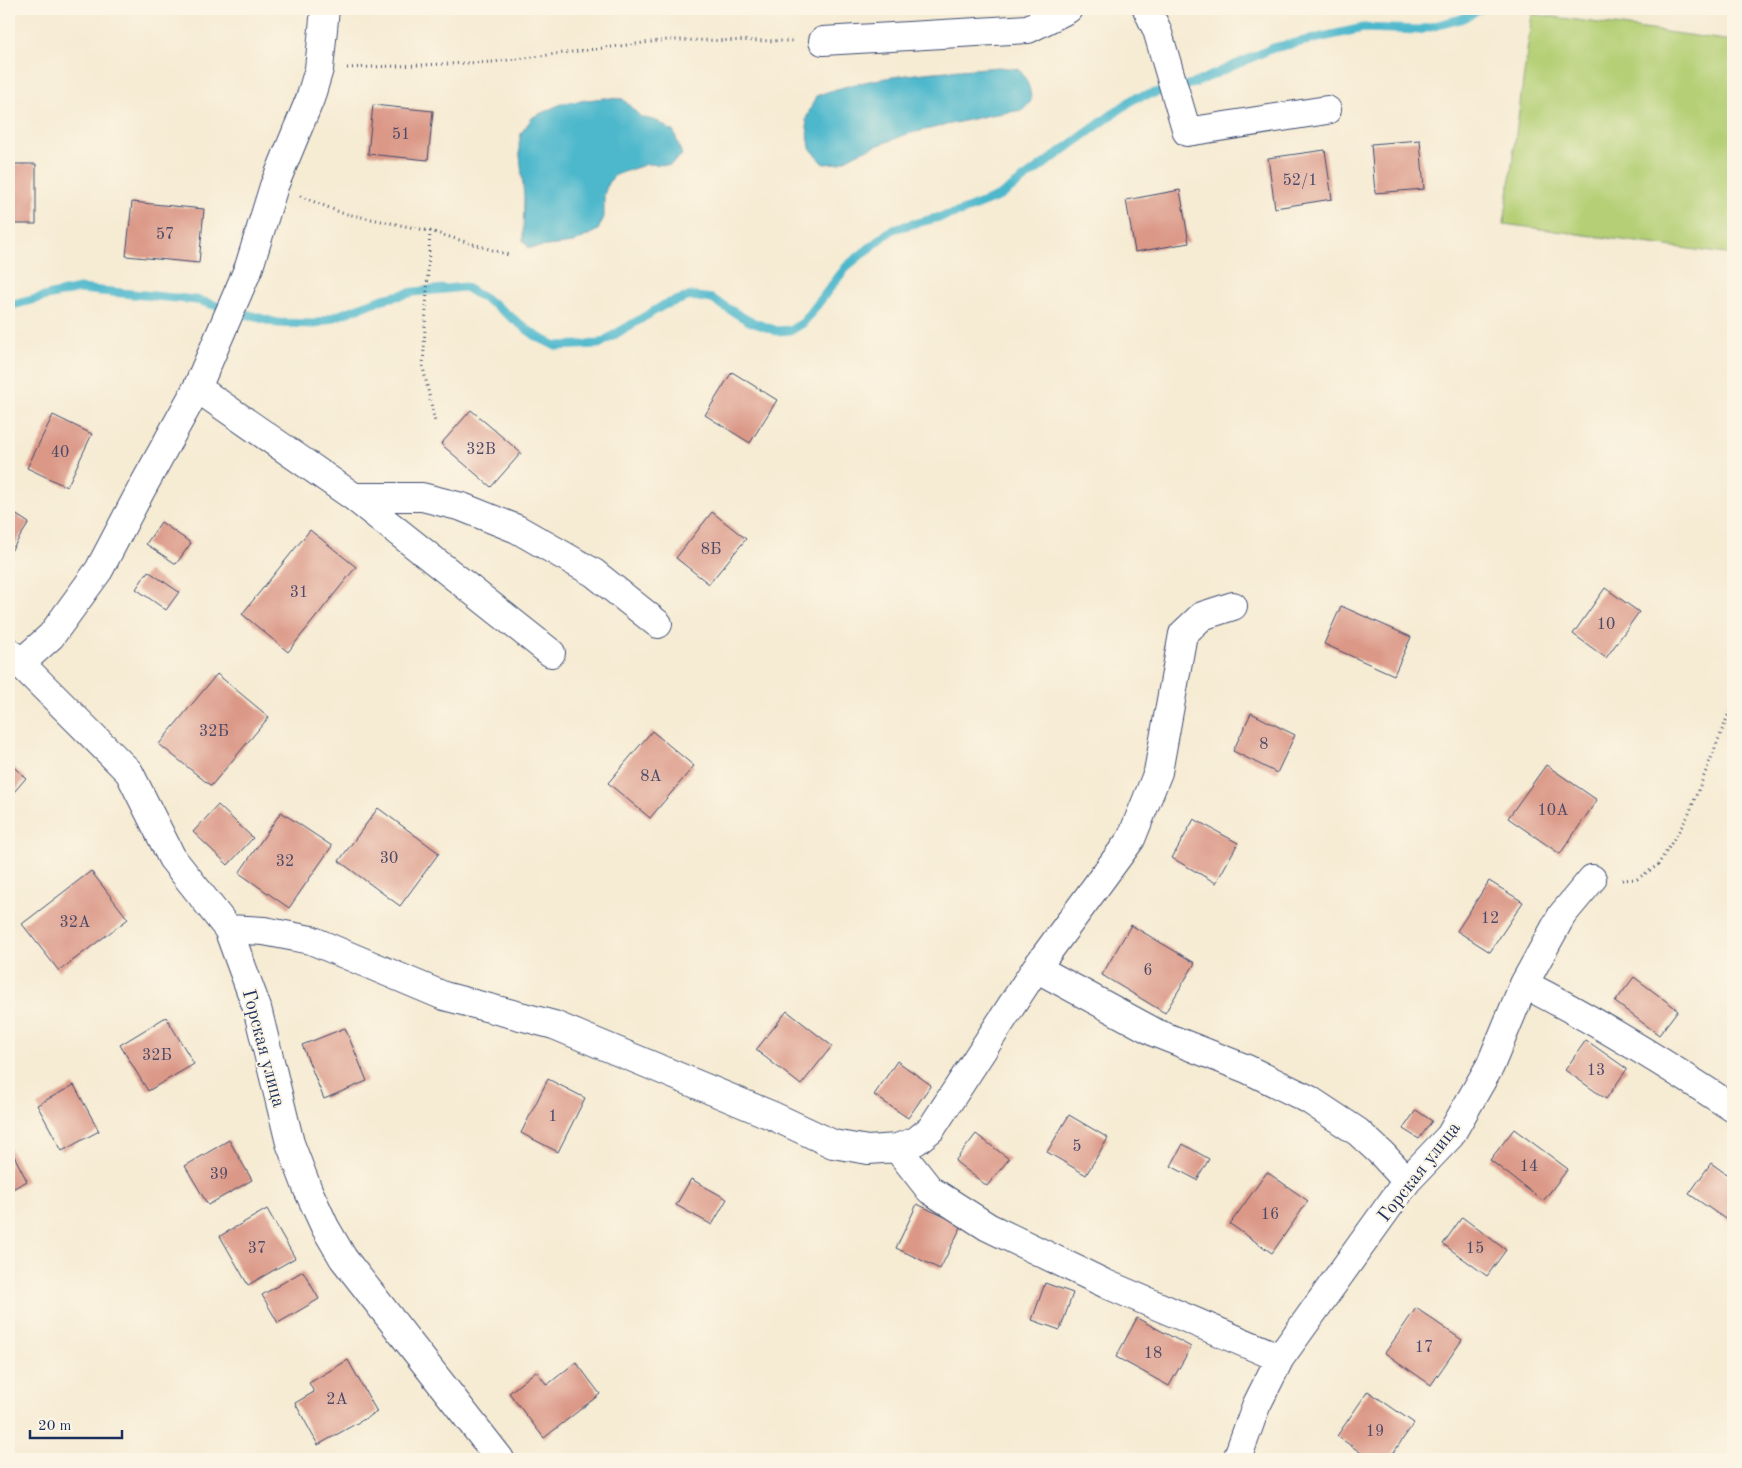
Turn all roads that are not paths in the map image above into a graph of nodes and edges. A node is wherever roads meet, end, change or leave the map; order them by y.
1 (325, 9) edge
2 (1068, 9) edge
3 (1147, 9) edge
4 (823, 41) road end
5 (1327, 110) dead end
6 (197, 388) junction
7 (354, 497) junction
8 (1233, 606) dead end
9 (658, 624) dead end
10 (551, 653) dead end
11 (15, 657) edge
12 (1592, 879) road end
13 (228, 929) junction
14 (1036, 968) junction
15 (1524, 984) junction
16 (1733, 1108) edge
17 (897, 1148) junction
18 (1407, 1181) junction
19 (1280, 1358) junction
20 (500, 1459) edge
21 (1237, 1459) edge

1 - 6 street
2 - 4 street
3 - 5 street
6 - 7 street
6 - 11 street
7 - 9 street
7 - 10 street
8 - 14 street
11 - 13 street, Горская улица
12 - 15 street, Горская улица
13 - 17 street
13 - 20 street, Горская улица
14 - 17 street
14 - 18 street
15 - 16 street
15 - 18 street, Горская улица
17 - 19 street
18 - 19 street, Горская улица
19 - 21 street, Горская улица

